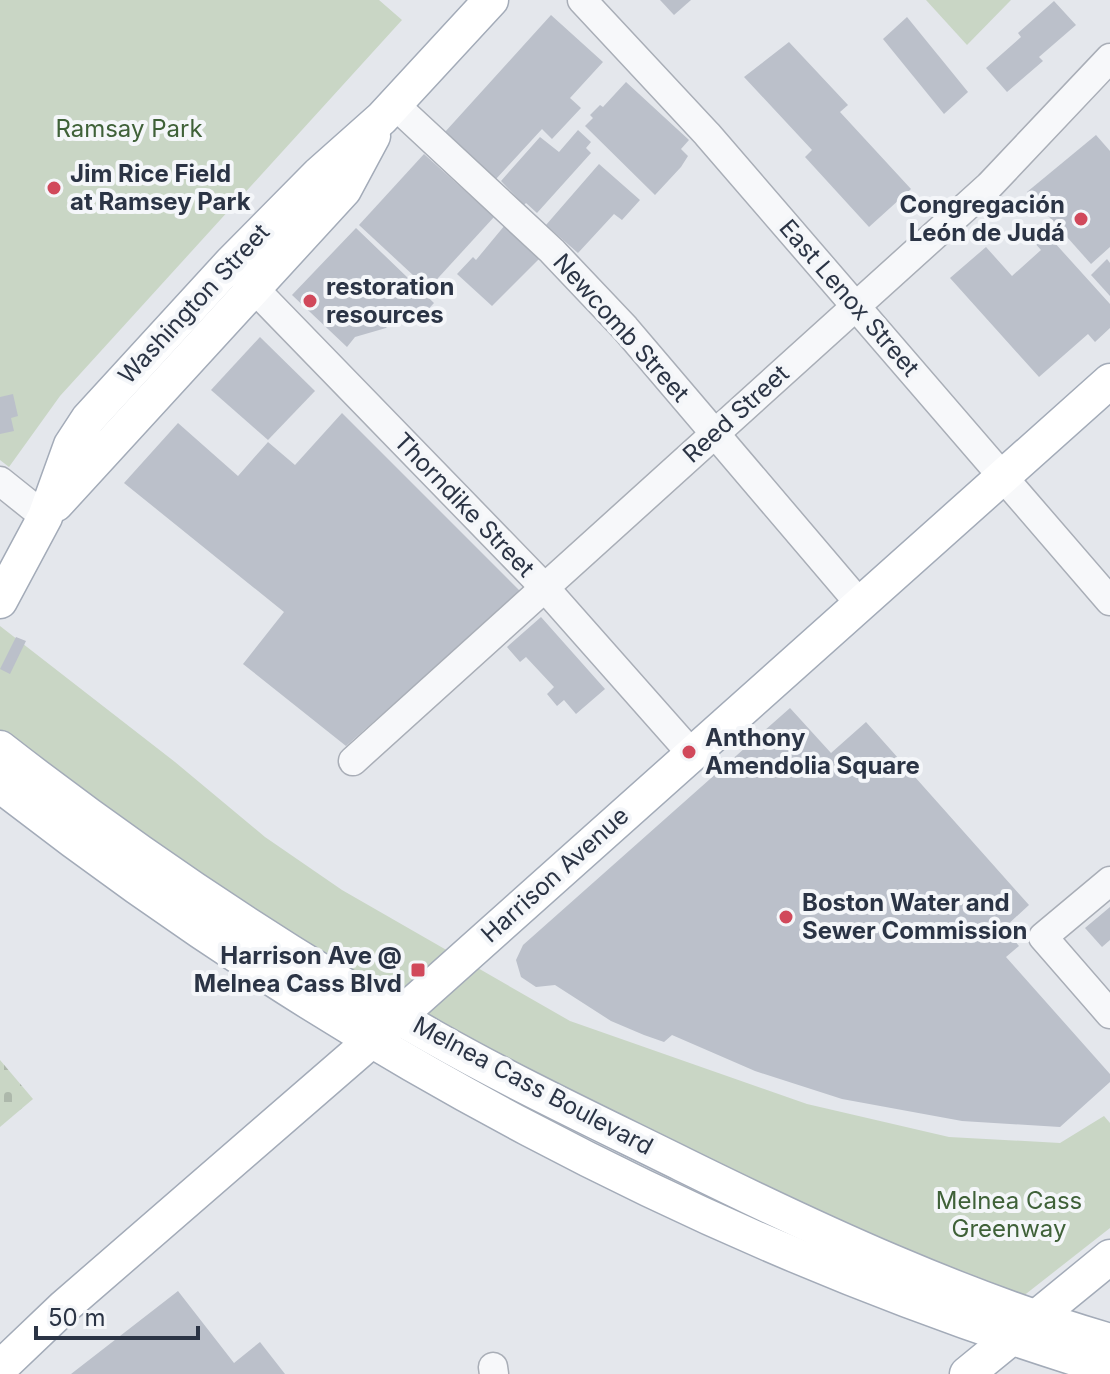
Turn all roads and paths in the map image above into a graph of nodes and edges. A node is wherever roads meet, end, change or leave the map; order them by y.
1 (491, 0) edge
2 (582, 0) edge
3 (1110, 58) edge
4 (389, 112) junction
5 (231, 263) junction
6 (255, 291) junction
7 (856, 307) junction
8 (1110, 381) edge
9 (715, 434) junction
10 (1002, 477) junction
11 (0, 481) edge
12 (45, 517) junction
13 (545, 588) junction
14 (0, 601) edge
15 (1110, 601) edge
16 (860, 604) junction
17 (0, 748) edge
18 (691, 753) junction
19 (353, 761) dead end
20 (0, 785) edge
21 (1110, 881) edge
22 (1110, 1014) edge
23 (399, 1015) junction
24 (372, 1040) junction
25 (1110, 1257) edge
26 (1022, 1327) junction
27 (1110, 1341) edge
28 (0, 1368) edge
29 (1110, 1369) edge
30 (967, 1374) edge

1 - 4 main road, Washington Street
2 - 7 street, East Lenox Street
3 - 7 street, Reed Street
4 - 5 main road, Washington Street
4 - 6 main road, Washington Street
4 - 9 street, Newcomb Street
5 - 6 street, Thorndike Street
5 - 12 main road, Washington Street
6 - 12 main road, Washington Street
6 - 13 street, Thorndike Street
7 - 9 street, Reed Street
7 - 10 street, East Lenox Street
8 - 10 main road, Harrison Avenue
9 - 13 street, Reed Street
9 - 16 street, Newcomb Street
10 - 15 street, East Lenox Street
10 - 16 main road, Harrison Avenue
11 - 12 street
12 - 14 main road, Washington Street
13 - 18 street, Thorndike Street
13 - 19 street, Reed Street
16 - 18 main road, Harrison Avenue
17 - 23 main road, Melnea Cass Boulevard
18 - 23 main road, Harrison Avenue
20 - 24 main road, Melnea Cass Boulevard
21 - 22 street
23 - 24 main road, Harrison Avenue
23 - 26 main road, Melnea Cass Boulevard
24 - 26 main road, Melnea Cass Boulevard
24 - 28 main road, Harrison Avenue
25 - 26 main road
26 - 27 main road, Melnea Cass Boulevard
26 - 29 main road, Melnea Cass Boulevard
26 - 30 main road

